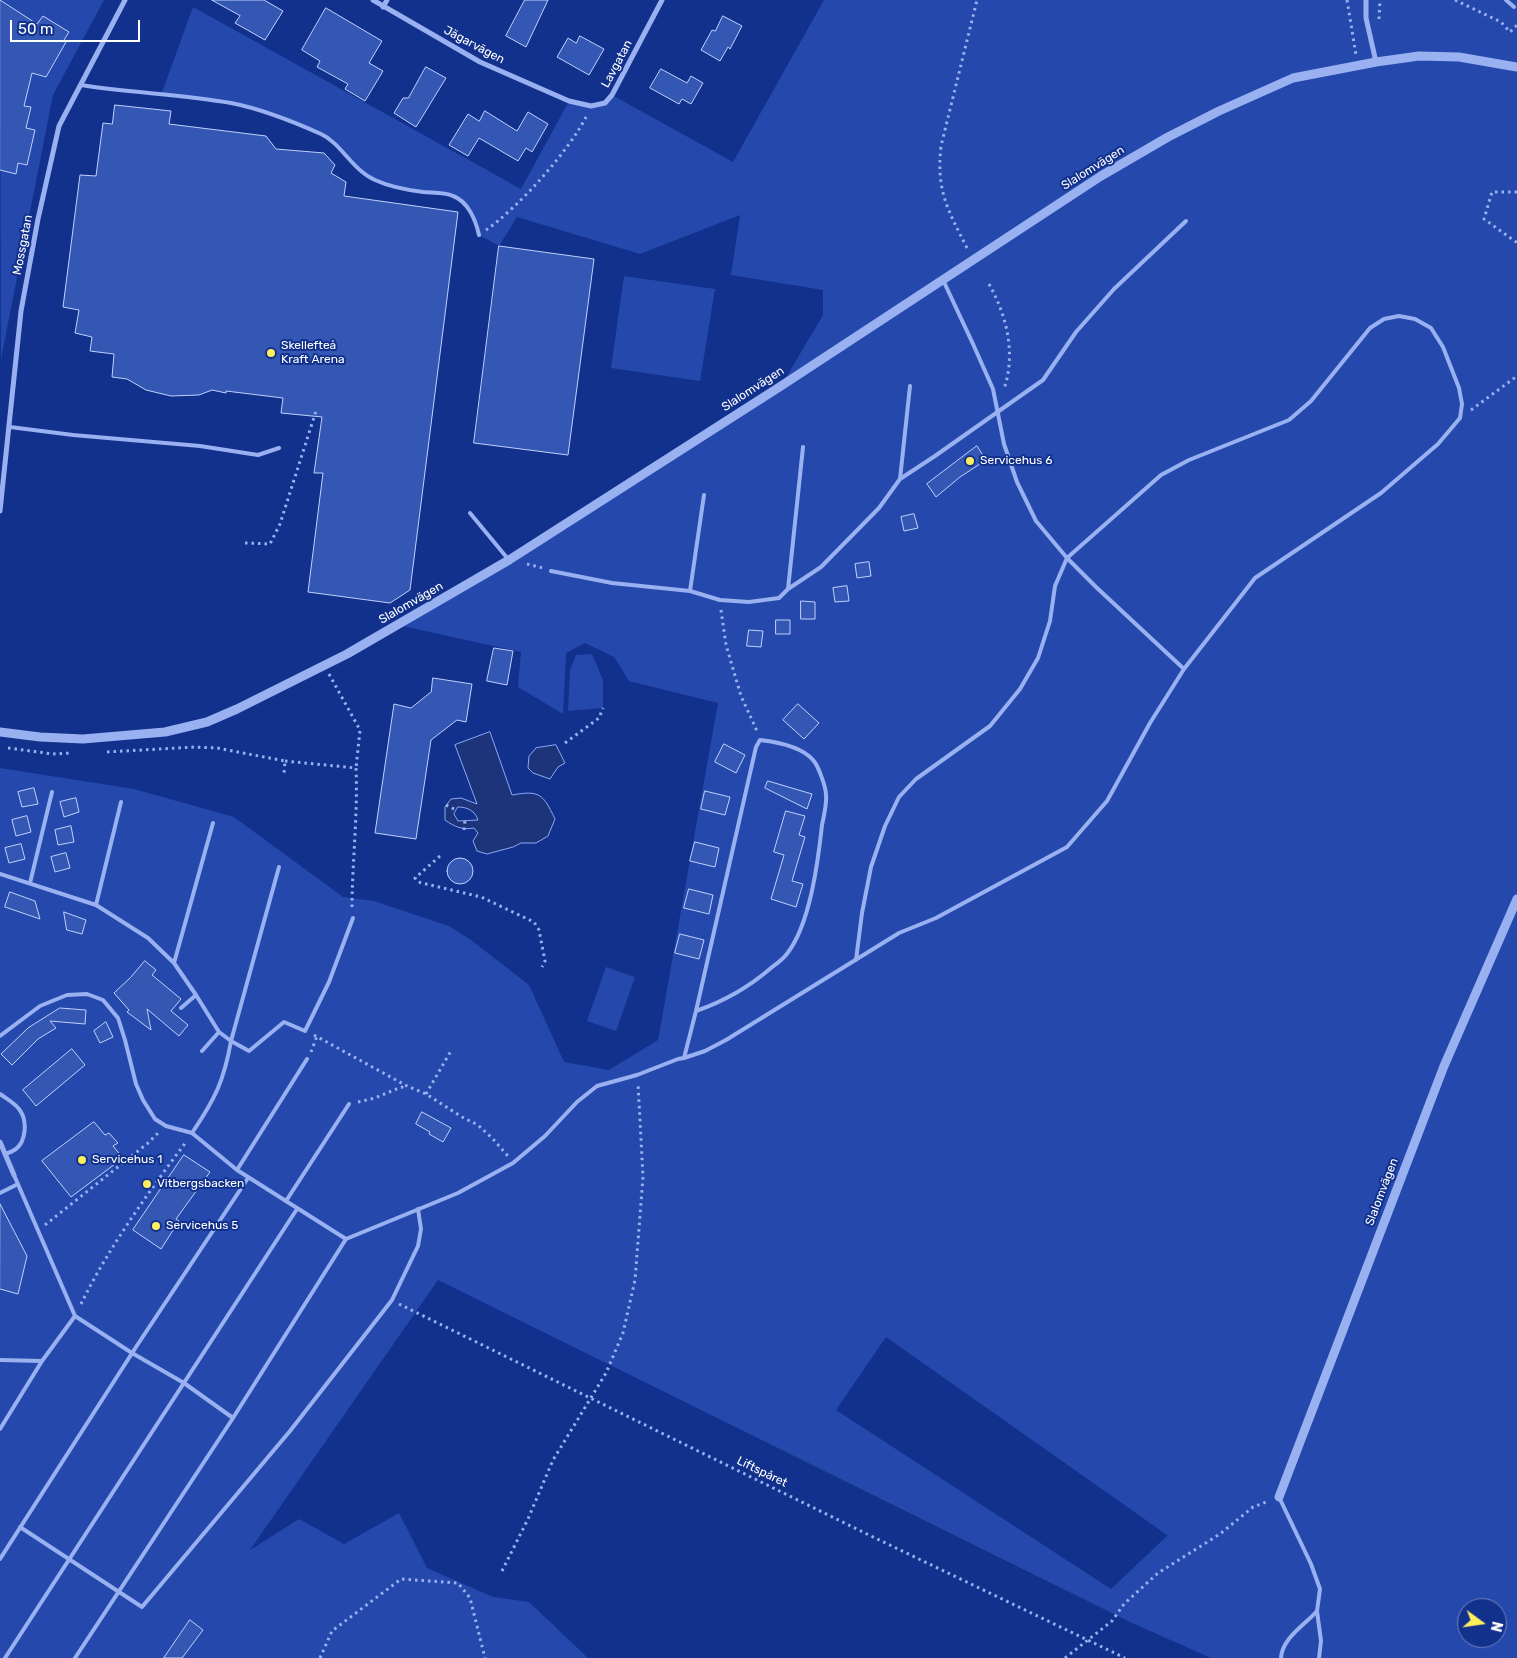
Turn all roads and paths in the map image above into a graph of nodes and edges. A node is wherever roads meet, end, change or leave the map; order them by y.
1 (125, 0) edge
2 (373, 0) edge
3 (387, 0) edge
4 (662, 0) edge
5 (978, 0) edge
6 (1347, 0) edge
7 (1366, 0) edge
8 (1455, 0) edge
9 (1506, 0) edge
10 (383, 6) junction
11 (1514, 7) dead end
12 (1517, 26) edge
13 (1376, 62) junction
14 (1358, 65) junction
15 (1517, 67) edge
16 (81, 85) junction
17 (591, 106) junction
18 (1517, 192) edge
19 (1186, 222) dead end
20 (480, 235) joint
21 (1517, 246) edge
22 (967, 248) dead end
23 (943, 280) junction
24 (989, 284) dead end
25 (1010, 359) dead end
26 (1517, 376) edge
27 (910, 386) dead end
28 (316, 411) dead end
29 (996, 413) junction
30 (1460, 418) junction
31 (10, 427) junction
32 (803, 447) dead end
33 (279, 448) dead end
34 (900, 479) junction
35 (704, 495) dead end
36 (0, 510) edge
37 (470, 513) dead end
38 (245, 543) dead end
39 (1067, 558) junction
40 (509, 560) junction
41 (524, 563) dead end
42 (539, 567) dead end
43 (552, 571) dead end
44 (788, 589) junction
45 (690, 591) junction
46 (720, 600) junction
47 (324, 665) junction
48 (1184, 669) junction
49 (603, 708) dead end
50 (0, 732) edge
51 (760, 740) junction
52 (565, 743) dead end
53 (0, 746) edge
54 (103, 752) dead end
55 (76, 753) dead end
56 (285, 761) junction
57 (356, 768) junction
58 (284, 774) dead end
59 (52, 792) dead end
60 (121, 802) dead end
61 (446, 805) dead end
62 (456, 810) dead end
63 (465, 820) dead end
64 (213, 823) dead end
65 (464, 830) dead end
66 (440, 856) dead end
67 (279, 867) dead end
68 (0, 874) edge
69 (30, 883) junction
70 (1517, 899) edge
71 (96, 905) junction
72 (352, 918) joint
73 (856, 960) junction
74 (174, 963) junction
75 (542, 968) dead end
76 (196, 995) junction
77 (181, 1008) dead end
78 (696, 1011) junction
79 (305, 1031) junction
80 (219, 1032) junction
81 (0, 1036) edge
82 (317, 1036) junction
83 (231, 1041) junction
84 (452, 1049) dead end
85 (202, 1051) dead end
86 (684, 1058) junction
87 (307, 1059) joint
88 (637, 1075) junction
89 (407, 1086) junction
90 (0, 1094) edge
91 (426, 1094) junction
92 (350, 1104) joint
93 (166, 1126) junction
94 (192, 1133) junction
95 (0, 1142) edge
96 (6, 1154) junction
97 (513, 1163) junction
98 (237, 1170) junction
99 (14, 1175) joint
100 (248, 1178) junction
101 (18, 1184) junction
102 (0, 1193) edge
103 (286, 1201) junction
104 (297, 1208) junction
105 (418, 1210) junction
106 (38, 1231) junction
107 (346, 1239) junction
108 (392, 1300) junction
109 (75, 1316) junction
110 (132, 1353) junction
111 (0, 1360) edge
112 (42, 1361) junction
113 (184, 1383) junction
114 (592, 1399) junction
115 (233, 1418) junction
116 (0, 1429) edge
117 (1279, 1497) junction
118 (20, 1527) junction
119 (0, 1559) edge
120 (69, 1559) junction
121 (502, 1571) dead end
122 (118, 1591) junction
123 (1317, 1611) junction
124 (1088, 1640) junction
125 (5, 1658) edge
126 (75, 1658) edge
127 (320, 1658) edge
128 (485, 1658) edge
129 (1065, 1658) edge
130 (1125, 1658) edge
131 (1281, 1658) edge
132 (1319, 1658) edge

1 - 16 street, Mossgatan
2 - 10 street, Jägarvägen
3 - 10 street
4 - 17 street, Lavgatan
5 - 22 path
6 - 14 path
7 - 13 street
8 - 12 path
9 - 11 lane
10 - 17 street, Jägarvägen
13 - 14 street, Slalomvägen
13 - 15 street, Slalomvägen
14 - 23 street, Slalomvägen
16 - 20 lane
16 - 31 street, Mossgatan
17 - 20 path
18 - 21 path
19 - 29 lane
23 - 29 lane
23 - 40 street, Slalomvägen
24 - 25 path
26 - 30 path
27 - 34 lane
28 - 38 path
29 - 34 lane
29 - 39 lane
30 - 39 lane
30 - 48 lane
31 - 33 lane
31 - 36 street, Mossgatan
32 - 44 lane
34 - 44 lane
35 - 45 lane
37 - 40 lane
39 - 48 lane
39 - 73 lane
40 - 47 street, Slalomvägen
41 - 42 path
43 - 45 lane
44 - 46 lane
45 - 46 lane
46 - 51 path
47 - 50 street, Slalomvägen
47 - 57 path
48 - 73 lane
49 - 52 path
51 - 78 lane
51 - 78 lane
53 - 55 path
54 - 56 path
56 - 57 path
56 - 58 path
57 - 72 path
59 - 69 lane
60 - 71 lane
61 - 62 path
63 - 65 path
64 - 74 lane
66 - 75 path
67 - 83 lane
68 - 69 lane
69 - 71 lane
70 - 117 street, Slalomvägen
71 - 74 lane
72 - 79 lane
73 - 86 lane
74 - 76 lane
76 - 77 lane
76 - 80 lane
78 - 86 lane
79 - 82 path
79 - 83 lane
80 - 83 lane
80 - 85 lane
81 - 93 lane
82 - 87 path
82 - 89 path
83 - 94 lane
84 - 91 path
86 - 88 lane
87 - 98 lane
88 - 97 lane
88 - 114 path
89 - 91 path
89 - 92 path
90 - 96 lane
91 - 97 path
92 - 103 lane
93 - 94 lane
93 - 106 path
94 - 98 lane
94 - 109 path
95 - 96 street
96 - 99 street
97 - 105 lane
98 - 100 lane
99 - 101 lane
100 - 103 lane
100 - 110 lane
101 - 102 lane
101 - 106 lane
103 - 104 lane
104 - 107 lane
104 - 113 lane
105 - 107 lane
105 - 108 lane
106 - 109 lane
107 - 115 lane
108 - 114 path, Liftspåret
108 - 122 lane
109 - 110 lane
109 - 112 lane
110 - 113 lane
110 - 118 lane
111 - 112 lane
112 - 116 lane
113 - 115 lane
113 - 120 lane
114 - 121 path
114 - 124 path, Liftspåret
115 - 122 lane
117 - 123 lane
117 - 124 path
118 - 119 lane
118 - 120 lane
120 - 122 lane
120 - 125 lane
122 - 126 lane
123 - 131 lane
123 - 132 lane
124 - 129 path
124 - 130 path, Liftspåret
127 - 128 path

